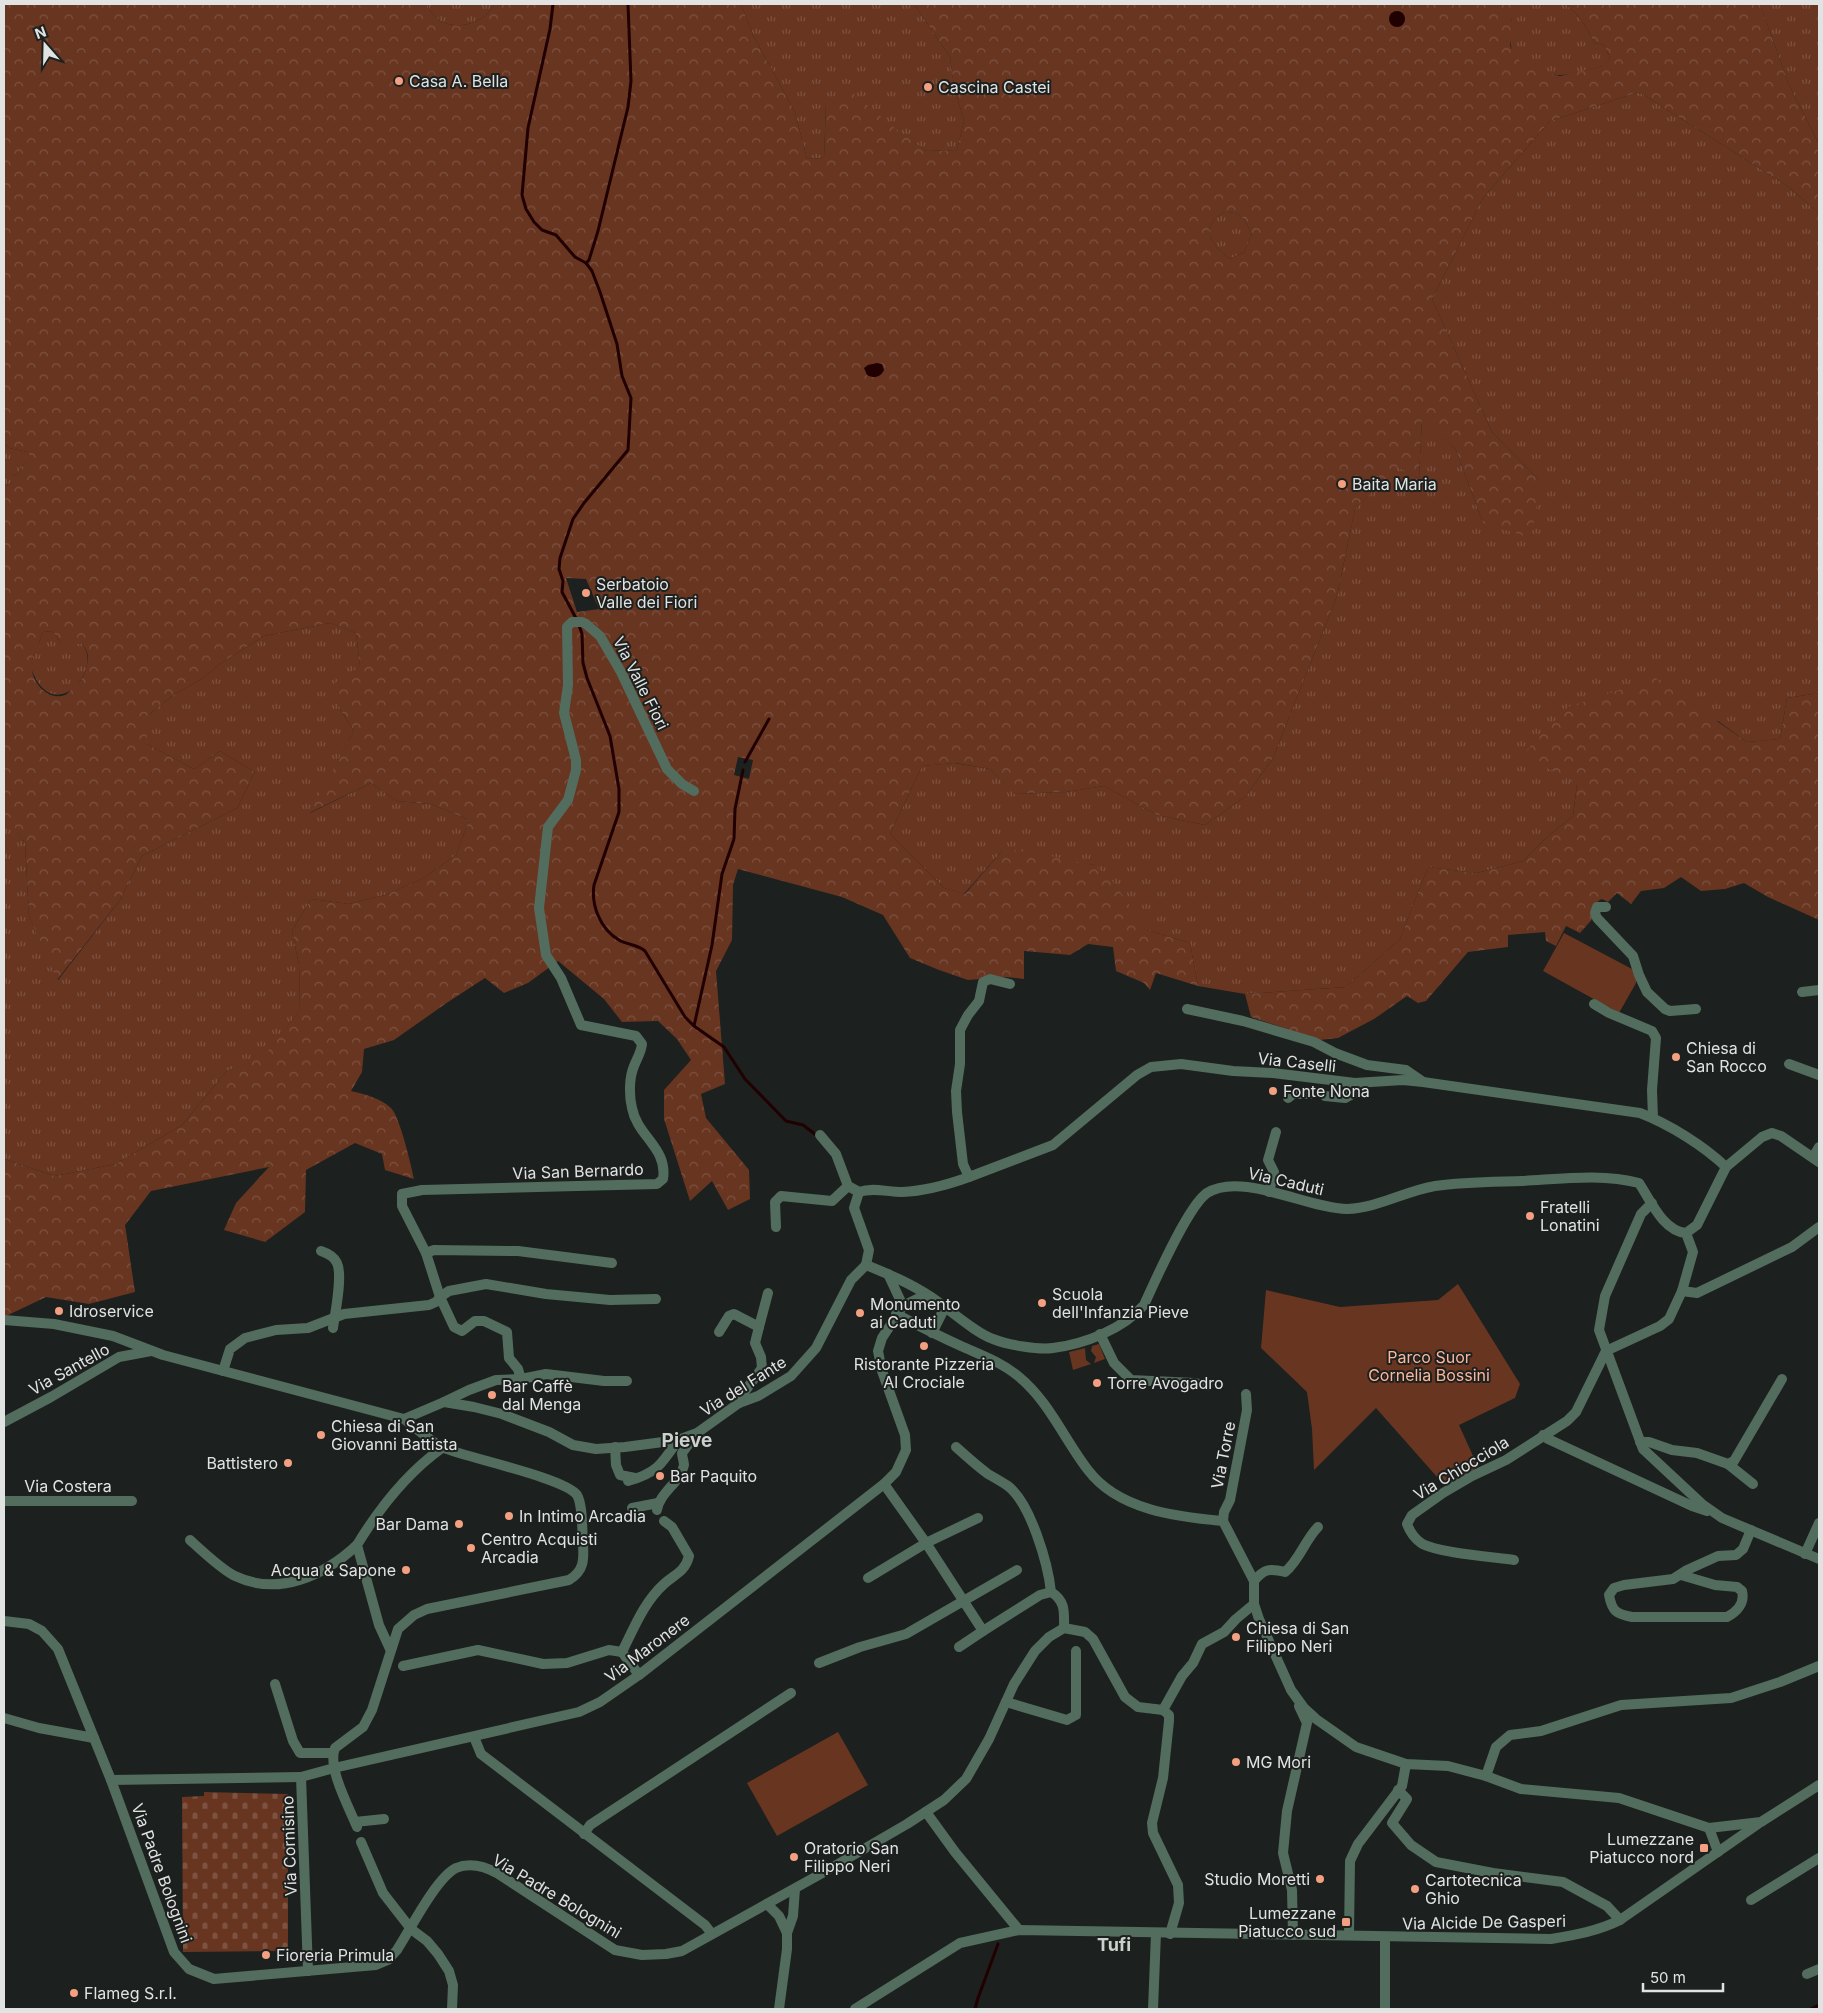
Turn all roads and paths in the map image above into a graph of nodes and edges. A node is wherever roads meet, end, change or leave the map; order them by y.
1 (694, 791) dead end
2 (1606, 907) dead end
3 (553, 967) joint
4 (1010, 984) dead end
5 (1819, 990) edge
6 (1802, 992) dead end
7 (1594, 1004) dead end
8 (1187, 1009) dead end
9 (1696, 1009) dead end
10 (1789, 1064) dead end
11 (1819, 1075) edge
12 (1423, 1082) junction
13 (1355, 1083) junction
14 (1310, 1094) dead end
15 (1326, 1096) dead end
16 (1288, 1098) dead end
17 (1653, 1118) junction
18 (1276, 1132) dead end
19 (820, 1135) dead end
20 (1819, 1147) edge
21 (1816, 1160) edge
22 (1726, 1167) junction
23 (969, 1178) junction
24 (848, 1186) junction
25 (859, 1192) junction
26 (1269, 1192) junction
27 (1652, 1203) junction
28 (776, 1227) dead end
29 (1819, 1227) edge
30 (1686, 1234) junction
31 (321, 1251) dead end
32 (426, 1253) junction
33 (612, 1263) dead end
34 (866, 1265) junction
35 (888, 1274) junction
36 (1682, 1291) junction
37 (768, 1293) dead end
38 (440, 1297) junction
39 (930, 1297) junction
40 (656, 1299) dead end
41 (945, 1307) junction
42 (899, 1310) junction
43 (4, 1320) edge
44 (333, 1323) junction
45 (759, 1327) junction
46 (719, 1332) dead end
47 (932, 1332) junction
48 (1100, 1334) junction
49 (152, 1350) junction
50 (1606, 1351) junction
51 (223, 1371) junction
52 (1782, 1378) dead end
53 (520, 1379) junction
54 (627, 1381) dead end
55 (1208, 1386) dead end
56 (1246, 1394) dead end
57 (444, 1402) junction
58 (739, 1403) junction
59 (404, 1419) junction
60 (4, 1422) edge
61 (697, 1433) junction
62 (1544, 1435) junction
63 (678, 1440) junction
64 (1640, 1442) junction
65 (615, 1447) junction
66 (956, 1447) dead end
67 (442, 1448) junction
68 (1728, 1464) junction
69 (639, 1478) junction
70 (628, 1481) dead end
71 (884, 1484) junction
72 (1753, 1484) dead end
73 (4, 1501) edge
74 (132, 1501) dead end
75 (632, 1508) dead end
76 (1716, 1513) junction
77 (978, 1518) dead end
78 (664, 1520) dead end
79 (1223, 1521) junction
80 (1819, 1523) edge
81 (1318, 1527) dead end
82 (1751, 1530) junction
83 (190, 1540) dead end
84 (926, 1543) junction
85 (357, 1545) junction
86 (1806, 1554) junction
87 (1514, 1560) dead end
88 (1819, 1560) edge
89 (1017, 1570) dead end
90 (1681, 1575) junction
91 (868, 1578) dead end
92 (1254, 1581) junction
93 (1051, 1592) junction
94 (963, 1601) junction
95 (1254, 1604) junction
96 (4, 1621) edge
97 (1064, 1628) junction
98 (983, 1631) junction
99 (959, 1647) dead end
100 (390, 1649) junction
101 (1076, 1651) dead end
102 (622, 1652) junction
103 (819, 1662) dead end
104 (403, 1666) dead end
105 (1819, 1666) edge
106 (639, 1674) junction
107 (275, 1684) dead end
108 (791, 1693) dead end
109 (1295, 1696) junction
110 (1006, 1702) junction
111 (1163, 1710) junction
112 (4, 1718) edge
113 (474, 1736) junction
114 (94, 1738) junction
115 (333, 1753) junction
116 (1406, 1764) junction
117 (334, 1768) junction
118 (1486, 1776) junction
119 (302, 1777) junction
120 (112, 1780) junction
121 (1819, 1786) edge
122 (1398, 1790) junction
123 (926, 1812) junction
124 (384, 1819) dead end
125 (1760, 1822) junction
126 (1710, 1828) junction
127 (584, 1834) junction
128 (361, 1842) dead end
129 (1718, 1852) junction
130 (1819, 1858) edge
131 (795, 1889) junction
132 (1751, 1900) dead end
133 (767, 1904) junction
134 (1620, 1920) junction
135 (411, 1929) junction
136 (1019, 1930) junction
137 (787, 1933) junction
138 (1156, 1933) junction
139 (712, 1934) junction
140 (1170, 1934) junction
141 (1294, 1935) junction
142 (1349, 1936) junction
143 (1385, 1938) junction
144 (1819, 1969) edge
145 (308, 1971) junction
146 (1807, 1974) dead end
147 (452, 2009) edge
148 (780, 2009) edge
149 (855, 2009) edge
150 (1153, 2009) edge
151 (1385, 2009) edge

1 - 3 street, Via Valle Fiori
2 - 9 street
3 - 32 street, Via San Bernardo
4 - 23 street
5 - 6 street
7 - 17 street
8 - 12 street
10 - 11 street
12 - 13 street, Via Caselli
12 - 17 street, Via Caselli
13 - 15 street
13 - 23 street, Via Caselli
14 - 16 street
17 - 22 street, Via Caselli
18 - 26 street
19 - 24 street
20 - 21 street
21 - 22 street
22 - 30 street
23 - 25 street, Via Caselli
24 - 25 street
24 - 28 street
25 - 34 street
26 - 27 street, Via Caduti
26 - 48 street, Via Caduti
27 - 30 street, Via Caduti
27 - 50 street
29 - 36 street
30 - 36 street
31 - 44 street
32 - 33 street
32 - 38 street, Via San Bernardo
34 - 35 street
34 - 58 street, Via del Fante
35 - 39 street
35 - 42 street
36 - 50 street
37 - 45 street
38 - 40 street
38 - 44 street
38 - 53 street, Via San Bernardo
39 - 41 street, Via Caduti
39 - 42 street
41 - 47 street
41 - 48 street, Via Caduti
42 - 47 street
42 - 71 street, Via Maronere
43 - 49 street
44 - 51 street
45 - 46 street
45 - 58 street
47 - 79 street
48 - 55 street
49 - 51 street
49 - 60 street, Via Santello
50 - 62 street, Via Chiocciola
50 - 64 street
51 - 59 street
52 - 68 street
53 - 54 street
53 - 57 street
56 - 79 street, Via Torre
57 - 59 street
57 - 65 street, Via del Fante
58 - 61 street, Via del Fante
59 - 67 street
61 - 63 street, Via del Fante
61 - 75 street
62 - 76 street
62 - 87 street, Via Chiocciola
63 - 65 street, Via del Fante
63 - 69 street
64 - 68 street
64 - 76 street
65 - 69 street
66 - 93 street
67 - 85 street
67 - 100 street
68 - 72 street
69 - 70 street
71 - 84 street
71 - 106 street, Via Maronere
73 - 74 street, Via Costera
76 - 82 street
77 - 84 street
78 - 102 street
79 - 92 street
80 - 86 street
81 - 92 street
82 - 86 street
82 - 90 street
83 - 85 street
84 - 91 street
84 - 94 street
85 - 100 street
86 - 88 street
89 - 94 street
90 - 90 street
92 - 95 street
93 - 97 street
93 - 98 street
94 - 98 street
94 - 103 street
95 - 109 street
95 - 111 street
96 - 114 street, Via Padre Bolognini
97 - 110 street, Via Padre Bolognini
97 - 111 street
98 - 99 street
100 - 115 street
101 - 110 street
102 - 104 street
102 - 106 street
105 - 118 street
106 - 113 street, Via Maronere
107 - 115 street
108 - 127 street
109 - 116 street
109 - 141 street
110 - 123 street, Via Padre Bolognini
111 - 140 street
112 - 114 street
113 - 117 street, Via Cornisino
113 - 127 street
114 - 120 street, Via Padre Bolognini
115 - 117 street
116 - 118 street
116 - 122 street
117 - 119 street, Via Cornisino
117 - 124 street
118 - 126 street
119 - 120 street, Via Padre Bolognini
119 - 145 street, Via Cornisino
120 - 145 street, Via Padre Bolognini
121 - 125 street, Via Alcide De Gasperi
122 - 134 street
122 - 142 street
123 - 131 street, Via Padre Bolognini
123 - 136 street
125 - 126 street
125 - 129 street, Via Alcide De Gasperi
126 - 129 street
127 - 139 street
128 - 135 street
129 - 134 street, Via Alcide De Gasperi
130 - 132 street
131 - 133 street, Via Padre Bolognini
131 - 137 street
133 - 137 street
133 - 139 street, Via Padre Bolognini
134 - 143 street, Via Alcide De Gasperi
135 - 139 street, Via Padre Bolognini
135 - 145 street, Via Padre Bolognini
135 - 147 street
136 - 138 street, Via Alcide De Gasperi
136 - 149 street, Via Alcide De Gasperi
137 - 148 street
138 - 140 street, Via Alcide De Gasperi
138 - 150 street
140 - 141 street, Via Alcide De Gasperi
141 - 142 street, Via Alcide De Gasperi
142 - 143 street, Via Alcide De Gasperi
143 - 151 street
144 - 146 street

